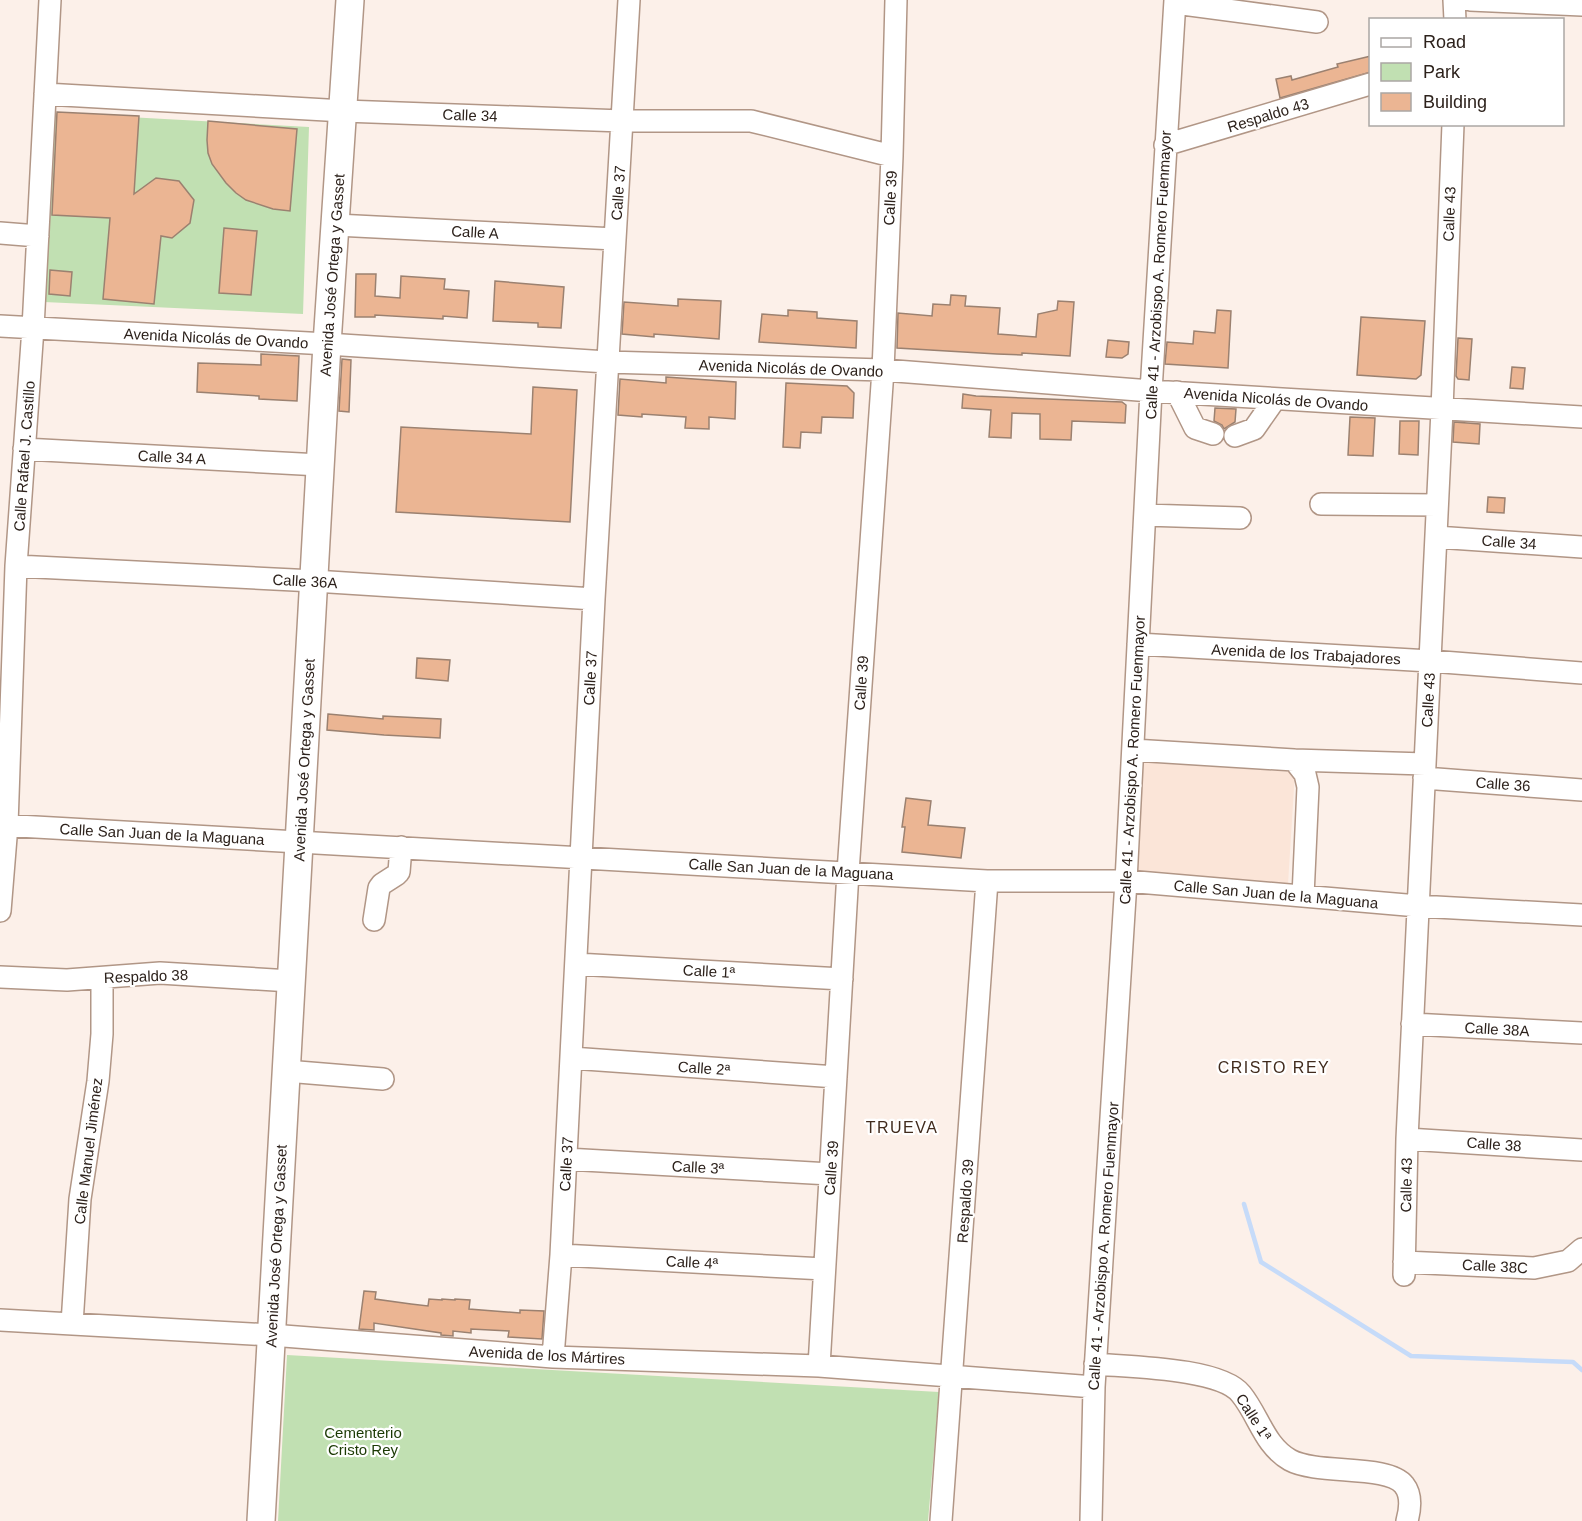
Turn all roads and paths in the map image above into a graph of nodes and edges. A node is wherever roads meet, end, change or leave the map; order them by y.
1 (50, 0) edge
2 (350, 0) edge
3 (629, 0) edge
4 (896, 0) edge
5 (1454, 0) edge
6 (1470, 0) edge
7 (1175, 2) edge
8 (1582, 5) edge
9 (1455, 18) edge
10 (1317, 22) dead end
11 (1369, 85) edge
12 (45, 94) junction
13 (344, 111) junction
14 (622, 121) junction
15 (1453, 126) edge
16 (1165, 145) junction
17 (892, 156) junction
18 (336, 225) junction
19 (0, 233) edge
20 (38, 236) junction
21 (615, 239) junction
22 (0, 326) edge
23 (33, 328) junction
24 (327, 344) junction
25 (607, 362) junction
26 (883, 370) junction
27 (1151, 391) junction
28 (1177, 392) junction
29 (1275, 399) junction
30 (1442, 410) junction
31 (1582, 417) edge
32 (1213, 434) dead end
33 (1234, 436) dead end
34 (24, 449) junction
35 (320, 465) junction
36 (1321, 504) dead end
37 (1437, 505) junction
38 (1144, 515) junction
39 (1240, 518) dead end
40 (1436, 537) junction
41 (1582, 547) edge
42 (16, 566) junction
43 (314, 582) junction
44 (594, 599) junction
45 (1138, 644) junction
46 (1430, 661) junction
47 (1582, 673) edge
48 (1133, 750) junction
49 (1294, 760) junction
50 (1424, 771) junction
51 (1582, 790) edge
52 (3, 825) edge
53 (299, 842) junction
54 (401, 847) junction
55 (581, 857) junction
56 (848, 872) junction
57 (987, 881) junction
58 (1126, 881) junction
59 (1303, 896) junction
60 (1418, 906) junction
61 (0, 911) edge
62 (1582, 915) edge
63 (374, 920) dead end
64 (576, 964) junction
65 (0, 977) edge
66 (102, 978) junction
67 (842, 979) junction
68 (291, 981) junction
69 (1412, 1024) junction
70 (1582, 1034) edge
71 (571, 1058) junction
72 (286, 1071) junction
73 (836, 1077) junction
74 (383, 1079) dead end
75 (1407, 1139) junction
76 (1582, 1150) edge
77 (566, 1160) junction
78 (830, 1174) junction
79 (1582, 1249) edge
80 (561, 1255) junction
81 (1404, 1268) joint
82 (824, 1269) junction
83 (0, 1320) edge
84 (72, 1324) junction
85 (271, 1335) junction
86 (553, 1357) junction
87 (1095, 1364) junction
88 (819, 1366) junction
89 (952, 1376) junction
90 (1094, 1387) junction
91 (261, 1521) edge
92 (941, 1521) edge
93 (1091, 1521) edge
94 (1407, 1521) edge

1 - 12 street, Calle Rafael J. Castillo
2 - 13 main road, Avenida José Ortega y Gasset
3 - 14 street, Calle 37
4 - 17 street, Calle 39
5 - 9 street
6 - 8 street
7 - 10 street
7 - 16 street, Calle 41 - Arzobispo A. Romero Fuenmayor
11 - 16 street, Respaldo 43
12 - 13 street, Calle 34
12 - 20 street, Calle Rafael J. Castillo
13 - 14 street, Calle 34
13 - 18 main road, Avenida José Ortega y Gasset
14 - 17 street, Calle 34
14 - 21 street, Calle 37
15 - 30 street, Calle 43
16 - 27 street, Calle 41 - Arzobispo A. Romero Fuenmayor
17 - 26 street, Calle 39
18 - 21 street, Calle A
18 - 24 main road, Avenida José Ortega y Gasset
19 - 20 street
20 - 23 street, Calle Rafael J. Castillo
21 - 25 street, Calle 37
22 - 23 street, Avenida Nicolás de Ovando
23 - 24 street, Avenida Nicolás de Ovando
23 - 34 street, Calle Rafael J. Castillo
24 - 25 street, Avenida Nicolás de Ovando
24 - 35 main road, Avenida José Ortega y Gasset
25 - 26 street, Avenida Nicolás de Ovando
25 - 44 street, Calle 37
26 - 27 street, Avenida Nicolás de Ovando
26 - 56 street, Calle 39
27 - 28 street, Avenida Nicolás de Ovando
27 - 38 street, Calle 41 - Arzobispo A. Romero Fuenmayor
28 - 29 street, Avenida Nicolás de Ovando
28 - 32 street
29 - 30 street, Avenida Nicolás de Ovando
29 - 33 street
30 - 31 street, Avenida Nicolás de Ovando
30 - 37 street, Calle 43
34 - 35 street, Calle 34 A
34 - 42 street, Calle Rafael J. Castillo
35 - 43 main road, Avenida José Ortega y Gasset
36 - 37 street
37 - 40 street, Calle 43
38 - 39 street
38 - 45 street, Calle 41 - Arzobispo A. Romero Fuenmayor
40 - 41 street, Calle 34
40 - 46 street, Calle 43
42 - 43 street, Calle 36A
42 - 52 street, Calle Rafael J. Castillo
43 - 44 street, Calle 36A
43 - 53 main road, Avenida José Ortega y Gasset
44 - 55 street, Calle 37
45 - 46 street, Avenida de los Trabajadores
45 - 48 street, Calle 41 - Arzobispo A. Romero Fuenmayor
46 - 47 street, Avenida de los Trabajadores
46 - 50 street, Calle 43
48 - 49 street, Calle 36
48 - 58 street, Calle 41 - Arzobispo A. Romero Fuenmayor
49 - 50 street, Calle 36
49 - 59 street
50 - 51 street, Calle 36
50 - 60 street, Calle 43
52 - 53 street, Calle San Juan de la Maguana
52 - 61 street, Calle Rafael J. Castillo
53 - 54 street, Calle San Juan de la Maguana
53 - 68 main road, Avenida José Ortega y Gasset
54 - 55 street, Calle San Juan de la Maguana
54 - 63 street
55 - 56 street, Calle San Juan de la Maguana
55 - 64 street, Calle 37
56 - 57 street, Calle San Juan de la Maguana
56 - 67 street, Calle 39
57 - 58 street, Calle San Juan de la Maguana
57 - 89 street, Respaldo 39
58 - 59 street, Calle San Juan de la Maguana
58 - 87 street, Calle 41 - Arzobispo A. Romero Fuenmayor
59 - 60 street, Calle San Juan de la Maguana
60 - 62 street, Calle San Juan de la Maguana
60 - 69 street, Calle 43
64 - 67 street, Calle 1ª
64 - 71 street, Calle 37
65 - 66 street, Respaldo 38
66 - 68 street, Respaldo 38
66 - 84 street, Calle Manuel Jiménez
67 - 73 street, Calle 39
68 - 72 main road, Avenida José Ortega y Gasset
69 - 70 street, Calle 38A
69 - 75 street, Calle 43
71 - 73 street, Calle 2ª
71 - 77 street, Calle 37
72 - 74 street
72 - 85 main road, Avenida José Ortega y Gasset
73 - 78 street, Calle 39
75 - 76 street, Calle 38
75 - 81 street, Calle 43
77 - 78 street, Calle 3ª
77 - 80 street, Calle 37
78 - 82 street, Calle 39
79 - 81 street, Calle 38C
80 - 82 street, Calle 4ª
80 - 86 street, Calle 37
82 - 88 street, Calle 39
83 - 84 street, Avenida de los Mártires
84 - 85 street, Avenida de los Mártires
85 - 86 street, Avenida de los Mártires
85 - 91 main road, Avenida José Ortega y Gasset
86 - 88 street, Avenida de los Mártires
87 - 90 street, Calle 41 - Arzobispo A. Romero Fuenmayor
87 - 94 street, Calle 1ª
88 - 89 street, Avenida de los Mártires
89 - 90 street, Avenida de los Mártires
89 - 92 street, Respaldo 39
90 - 93 street, Calle 41 - Arzobispo A. Romero Fuenmayor

